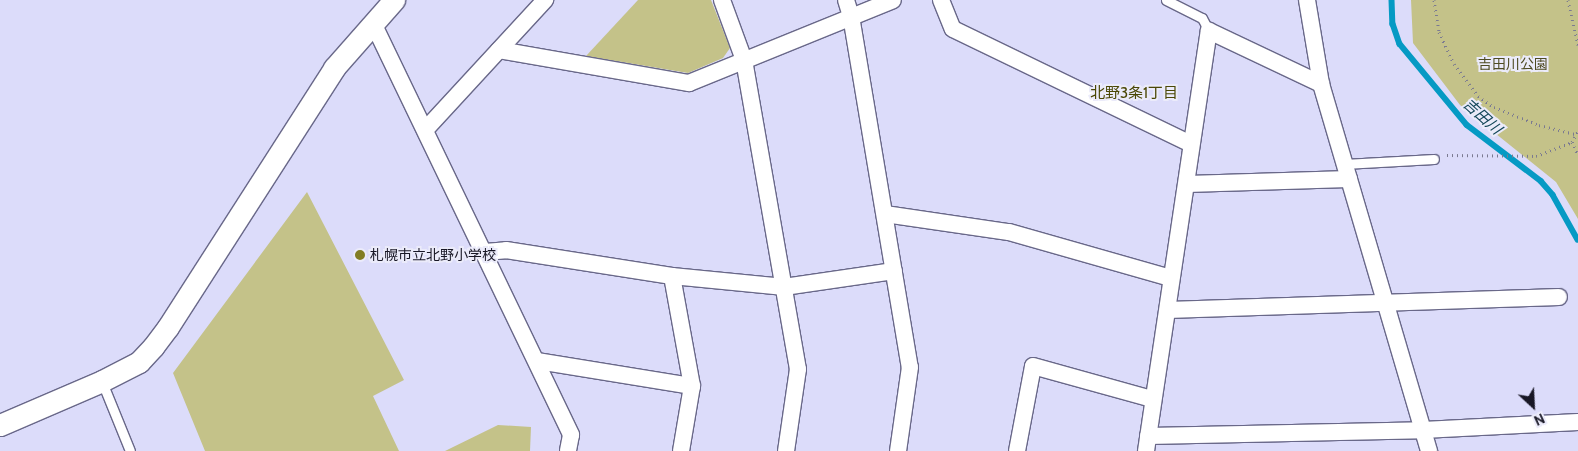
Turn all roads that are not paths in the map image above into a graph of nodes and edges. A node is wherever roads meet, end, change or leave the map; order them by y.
1 (394, 0) edge
2 (545, 0) edge
3 (722, 0) edge
4 (846, 0) edge
5 (893, 0) edge
6 (942, 0) edge
7 (1166, 0) edge
8 (1307, 0) edge
9 (851, 16) junction
10 (373, 23) junction
11 (1209, 30) junction
12 (499, 50) junction
13 (744, 60) junction
14 (1321, 84) junction
15 (426, 129) junction
16 (1191, 144) junction
17 (1434, 159) road end
18 (1347, 172) junction
19 (1187, 184) junction
20 (885, 214) junction
21 (485, 252) junction
22 (894, 271) junction
23 (672, 276) junction
24 (1172, 278) junction
25 (784, 287) junction
26 (1559, 296) dead end
27 (1384, 304) junction
28 (1168, 310) junction
29 (537, 361) junction
30 (102, 381) junction
31 (692, 386) junction
32 (1152, 399) junction
33 (1578, 422) edge
34 (0, 425) edge
35 (1423, 430) junction
36 (1147, 444) edge
37 (130, 451) edge
38 (568, 451) edge
39 (681, 451) edge
40 (786, 451) edge
41 (898, 451) edge
42 (1017, 451) edge
43 (1429, 451) edge

1 - 10 street
2 - 12 street
3 - 13 street
4 - 9 street
5 - 9 street
6 - 16 street
7 - 11 lane
8 - 14 street
9 - 13 street
9 - 20 street
10 - 15 street
10 - 30 street
11 - 14 street
11 - 16 street
12 - 13 street
12 - 15 street
13 - 25 street
14 - 18 street
15 - 21 street
16 - 19 street
17 - 18 lane
18 - 19 street
18 - 27 street
19 - 24 street
20 - 22 street
20 - 24 street
21 - 23 street
21 - 29 street
22 - 25 street
22 - 41 street
23 - 25 street
23 - 31 street
24 - 28 street
25 - 40 street
26 - 27 street
27 - 28 street
27 - 35 street
28 - 32 street
29 - 31 street
29 - 38 street
30 - 34 street
30 - 37 lane
31 - 39 street
32 - 36 street
32 - 42 street
33 - 35 street
35 - 36 street
35 - 43 street

